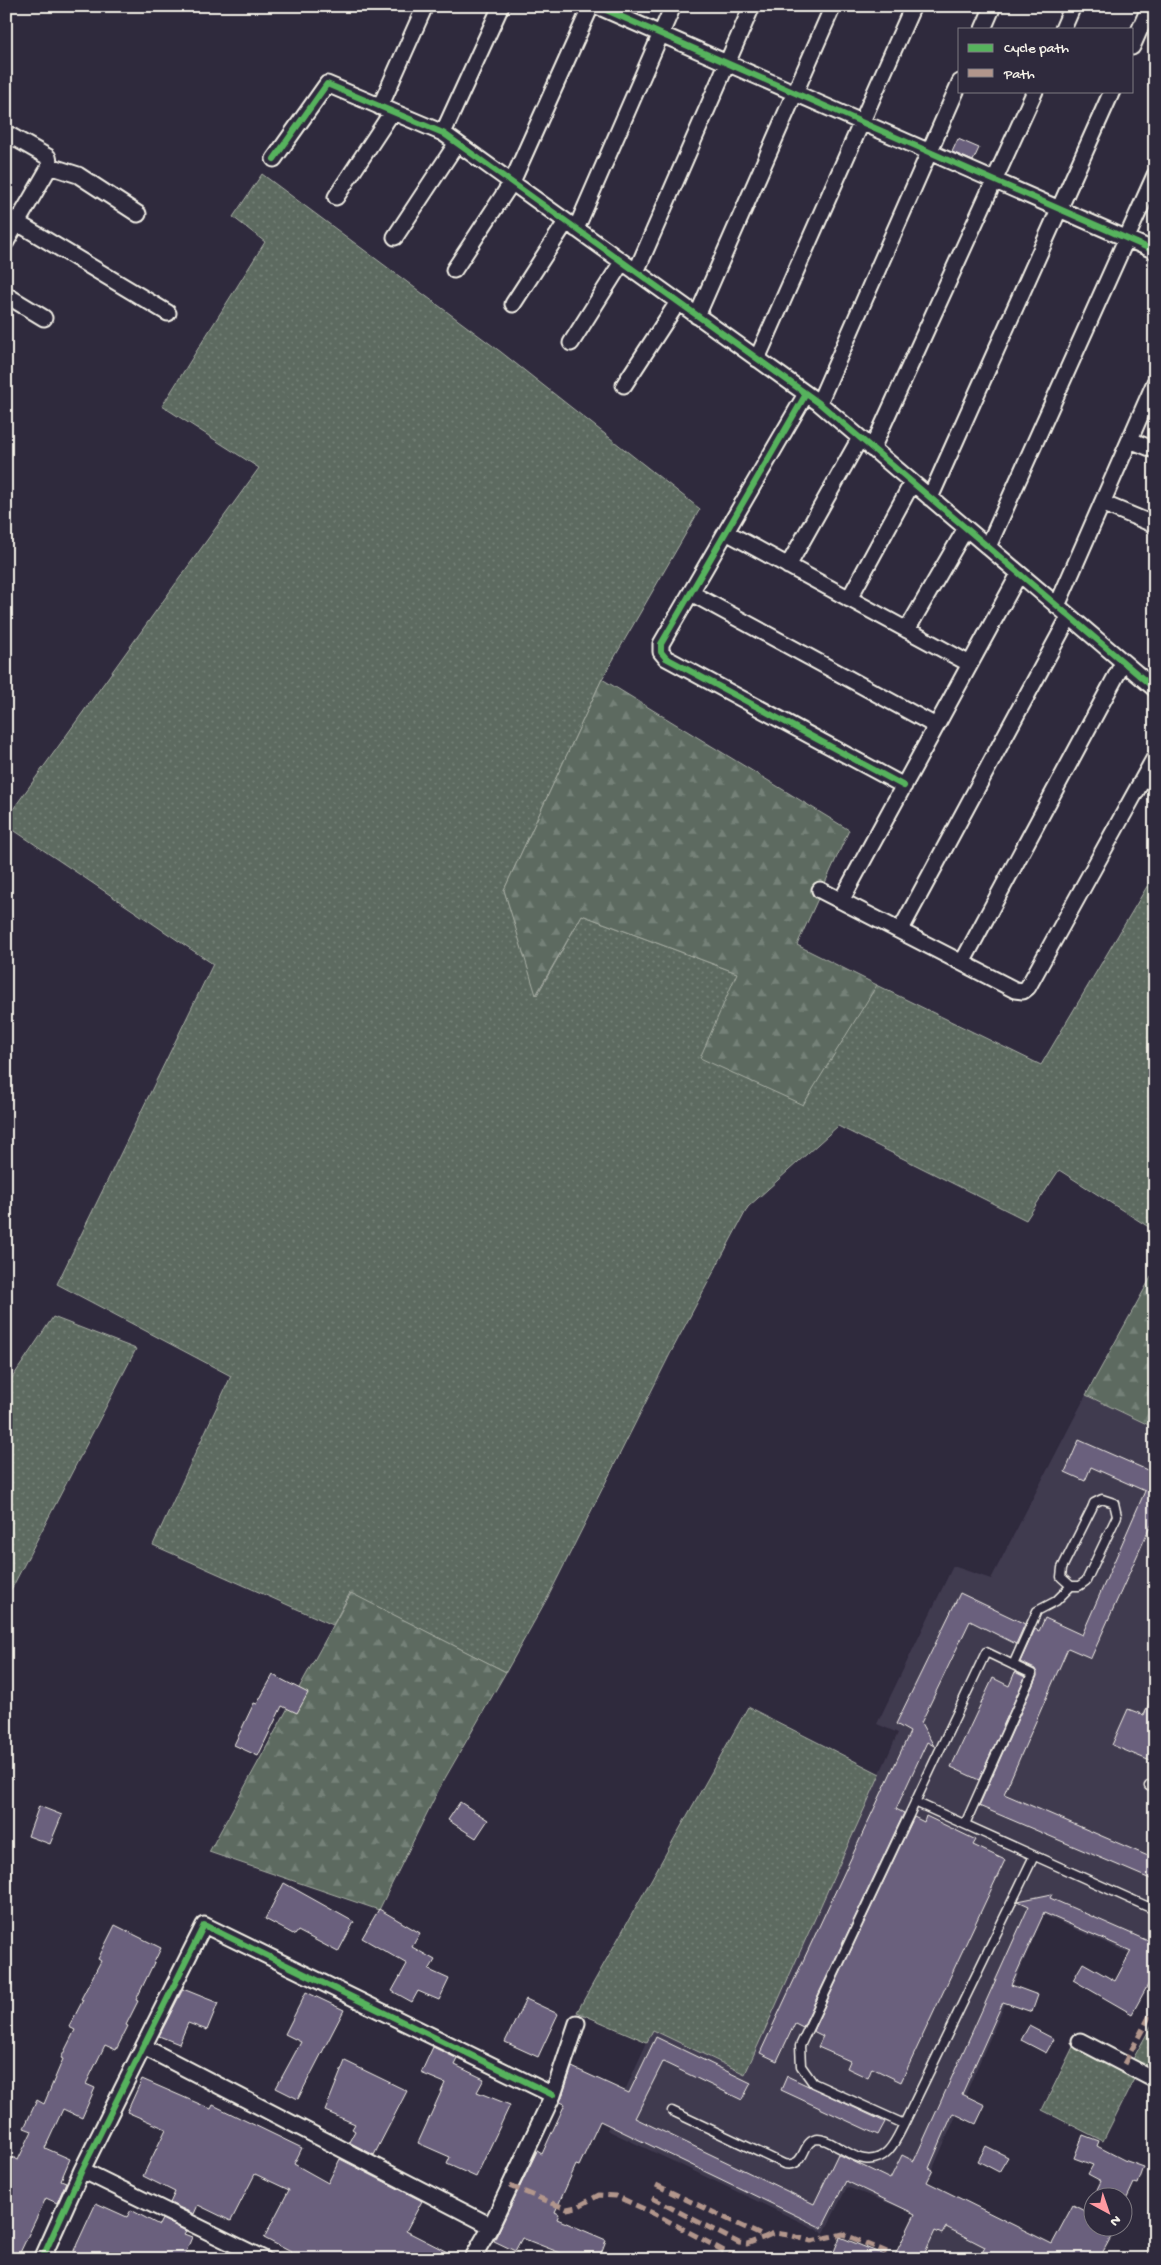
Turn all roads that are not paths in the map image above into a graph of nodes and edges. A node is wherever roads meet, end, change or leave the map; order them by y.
1 (425, 6) edge
2 (501, 6) edge
3 (591, 6) edge
4 (597, 6) edge
5 (673, 6) edge
6 (752, 6) edge
7 (833, 6) edge
8 (913, 6) edge
9 (993, 6) edge
10 (1073, 6) edge
11 (1150, 6) edge
12 (983, 28) edge
13 (1063, 28) edge
14 (661, 34) junction
15 (1134, 42) edge
16 (727, 63) junction
17 (958, 87) edge
18 (1034, 92) edge
19 (1112, 92) edge
20 (795, 93) junction
21 (386, 109) junction
22 (861, 122) junction
23 (6, 133) edge
24 (443, 133) junction
25 (457, 143) junction
26 (929, 152) junction
27 (274, 159) dead end
28 (50, 166) junction
29 (1155, 175) edge
30 (994, 180) junction
31 (512, 182) junction
32 (336, 197) dead end
33 (1060, 209) junction
34 (138, 214) dead end
35 (12, 220) edge
36 (571, 225) junction
37 (395, 236) dead end
38 (1126, 238) junction
39 (6, 242) edge
40 (1155, 251) edge
41 (622, 262) junction
42 (454, 270) dead end
43 (636, 272) junction
44 (6, 295) edge
45 (678, 302) junction
46 (513, 304) dead end
47 (168, 313) dead end
48 (697, 316) junction
49 (44, 318) dead end
50 (571, 343) dead end
51 (757, 359) junction
52 (1155, 382) edge
53 (624, 384) dead end
54 (806, 394) junction
55 (819, 403) junction
56 (860, 438) junction
57 (1130, 440) junction
58 (872, 448) junction
59 (1155, 450) edge
60 (912, 483) junction
61 (930, 498) junction
62 (1102, 503) junction
63 (1155, 526) edge
64 (966, 528) junction
65 (726, 532) junction
66 (988, 547) junction
67 (788, 566) junction
68 (1019, 574) junction
69 (691, 593) junction
70 (849, 599) junction
71 (1057, 606) junction
72 (1069, 616) junction
73 (907, 630) junction
74 (1123, 662) junction
75 (970, 664) junction
76 (1155, 689) edge
77 (936, 726) junction
78 (1155, 757) edge
79 (904, 786) junction
80 (820, 890) dead end
81 (841, 901) junction
82 (900, 931) junction
83 (962, 963) junction
84 (1071, 1586) junction
85 (1012, 1665) junction
86 (915, 1802) junction
87 (965, 1824) junction
88 (1034, 1856) junction
89 (1155, 1910) edge
90 (577, 2023) dead end
91 (1080, 2041) dead end
92 (144, 2047) junction
93 (1155, 2080) edge
94 (553, 2095) junction
95 (672, 2111) dead end
96 (904, 2124) junction
97 (82, 2170) junction
98 (491, 2226) junction
99 (42, 2259) edge
100 (264, 2259) edge
101 (472, 2259) edge

1 - 21 street
2 - 24 street
3 - 31 street
4 - 14 street
5 - 14 street
6 - 16 street
7 - 20 street
8 - 22 street
9 - 12 street
10 - 13 street
11 - 15 street
14 - 16 street
14 - 36 street
16 - 20 street
16 - 43 street
17 - 26 street
18 - 30 street
19 - 33 street
20 - 22 street
20 - 48 street
21 - 24 street
21 - 27 street
21 - 32 street
22 - 26 street
22 - 51 street
23 - 28 street
24 - 25 street
25 - 31 street
25 - 37 street
26 - 30 street
26 - 55 street
28 - 34 street
28 - 35 street
29 - 38 street
30 - 33 street
30 - 58 street
31 - 36 street
31 - 42 street
33 - 38 street
33 - 61 street
35 - 39 street
35 - 47 street
36 - 41 street
36 - 46 street
38 - 40 street
38 - 66 street
41 - 43 street
41 - 50 street
43 - 45 street
44 - 49 street
45 - 48 street
45 - 53 street
48 - 51 street
51 - 54 street
52 - 57 street
54 - 55 street
54 - 65 street
55 - 56 street
56 - 58 street
56 - 67 street
57 - 59 street
57 - 62 street
58 - 60 street
60 - 61 street
60 - 70 street
61 - 64 street
62 - 63 street
62 - 71 street
64 - 66 street
64 - 73 street
65 - 67 street
65 - 69 street
66 - 68 street
67 - 70 street
68 - 71 street
68 - 75 street
69 - 77 street
69 - 79 street
70 - 73 street
71 - 72 street
72 - 74 street
72 - 82 street
73 - 75 street
74 - 76 street
74 - 83 street
75 - 77 street
77 - 79 street
78 - 83 street
79 - 81 street
80 - 81 street
81 - 82 street
82 - 83 street
84 - 84 lane
84 - 85 lane
85 - 86 lane
85 - 87 lane
86 - 87 lane
86 - 96 lane
87 - 88 lane
88 - 89 lane
88 - 96 lane
90 - 94 street
91 - 93 street
92 - 94 street
92 - 97 street
92 - 98 street
94 - 98 street
95 - 96 lane
97 - 99 street
97 - 100 street
98 - 101 street

